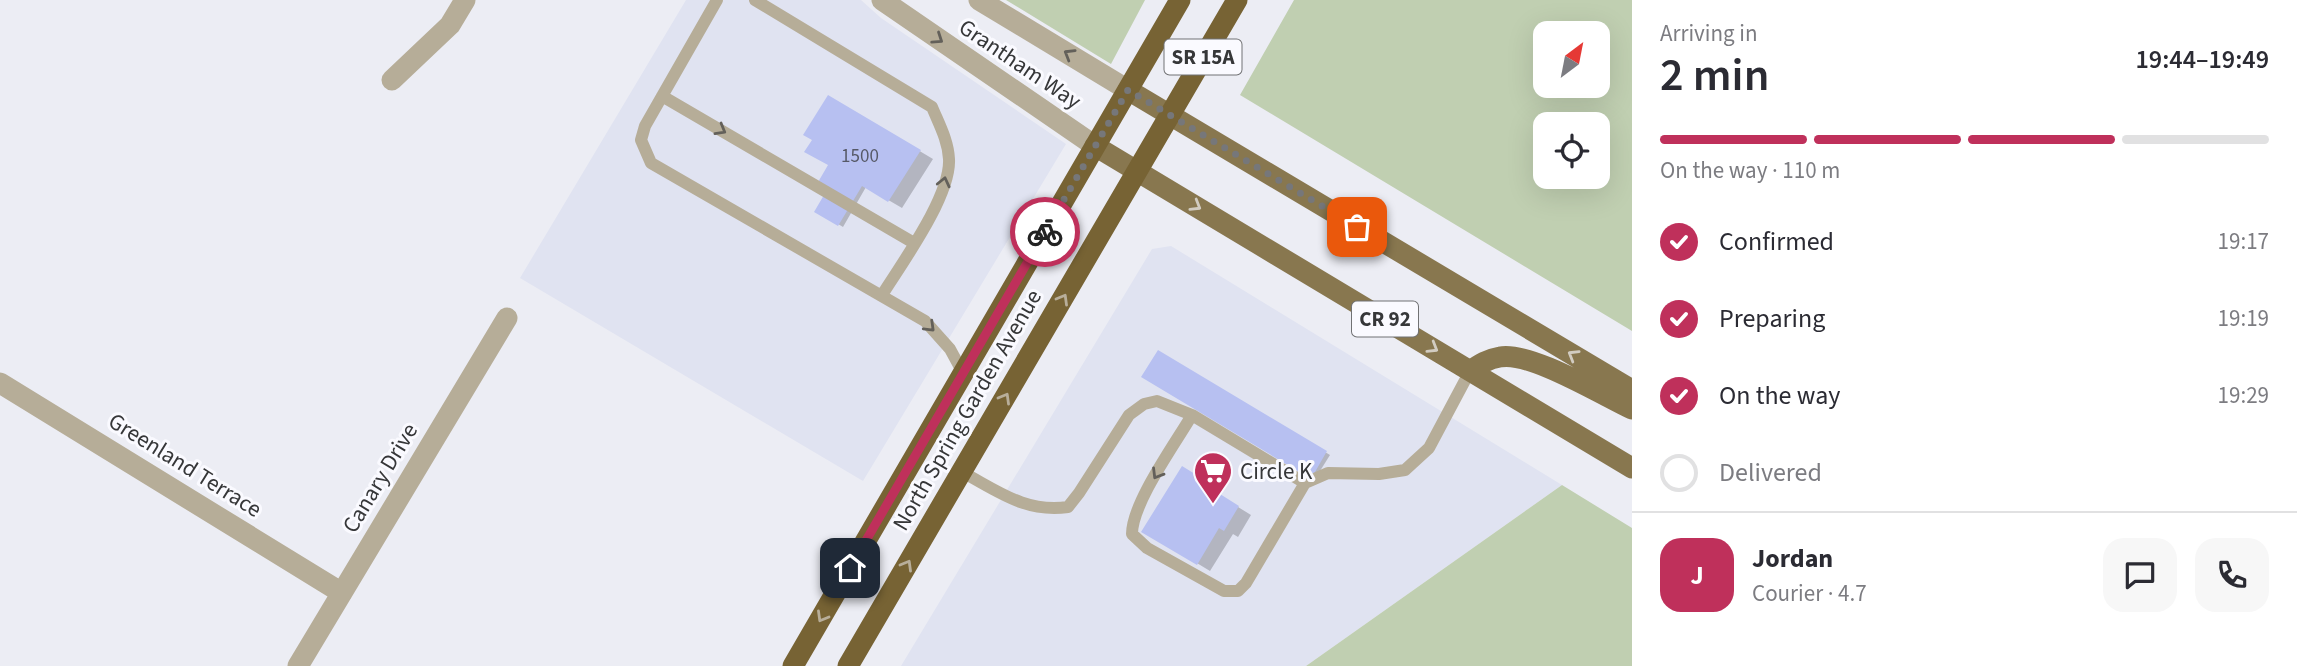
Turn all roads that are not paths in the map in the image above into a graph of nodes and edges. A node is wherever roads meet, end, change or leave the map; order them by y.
1 (465, 0) edge
2 (717, 0) edge
3 (755, 0) edge
4 (882, 0) edge
5 (979, 0) edge
6 (1180, 0) edge
7 (1237, 0) edge
8 (393, 80) dead end
9 (1128, 90) junction
10 (662, 96) junction
11 (1170, 115) junction
12 (1095, 146) junction
13 (1137, 171) junction
14 (914, 243) junction
15 (882, 296) junction
16 (507, 318) dead end
17 (1470, 371) junction
18 (963, 373) junction
19 (0, 383) edge
20 (1632, 390) edge
21 (1632, 409) edge
22 (1192, 415) junction
23 (1632, 468) edge
24 (962, 472) junction
25 (1305, 483) junction
26 (342, 593) junction
27 (298, 666) edge
28 (793, 666) edge
29 (848, 666) edge

1 - 8 street
2 - 10 lane
14 -> 3 lane
4 -> 12 street, Grantham Way
9 -> 5 street, Grantham Way
6 - 9 highway, North Spring Garden Avenue / SR 15A
7 - 11 highway, North Spring Garden Avenue / SR 15A
9 - 11 main road, CR 92
9 - 12 highway, North Spring Garden Avenue / SR 15A
10 -> 14 lane
10 - 15 lane
11 - 13 highway, North Spring Garden Avenue / SR 15A
20 -> 11 main road, CR 92
12 - 13 main road, CR 92
12 - 18 highway, North Spring Garden Avenue / SR 15A
13 -> 17 main road, CR 92
24 -> 13 highway, North Spring Garden Avenue / SR 15A
14 - 15 lane
15 -> 18 lane
16 - 26 street, Canary Drive
17 - 21 main road
17 - 23 main road, CR 92
17 - 25 lane
18 -> 28 highway, North Spring Garden Avenue / SR 15A
19 - 26 street, Greenland Terrace
22 - 24 lane
22 - 25 lane
22 -> 25 lane
29 -> 24 highway, North Spring Garden Avenue / SR 15A
26 - 27 street, Canary Drive

